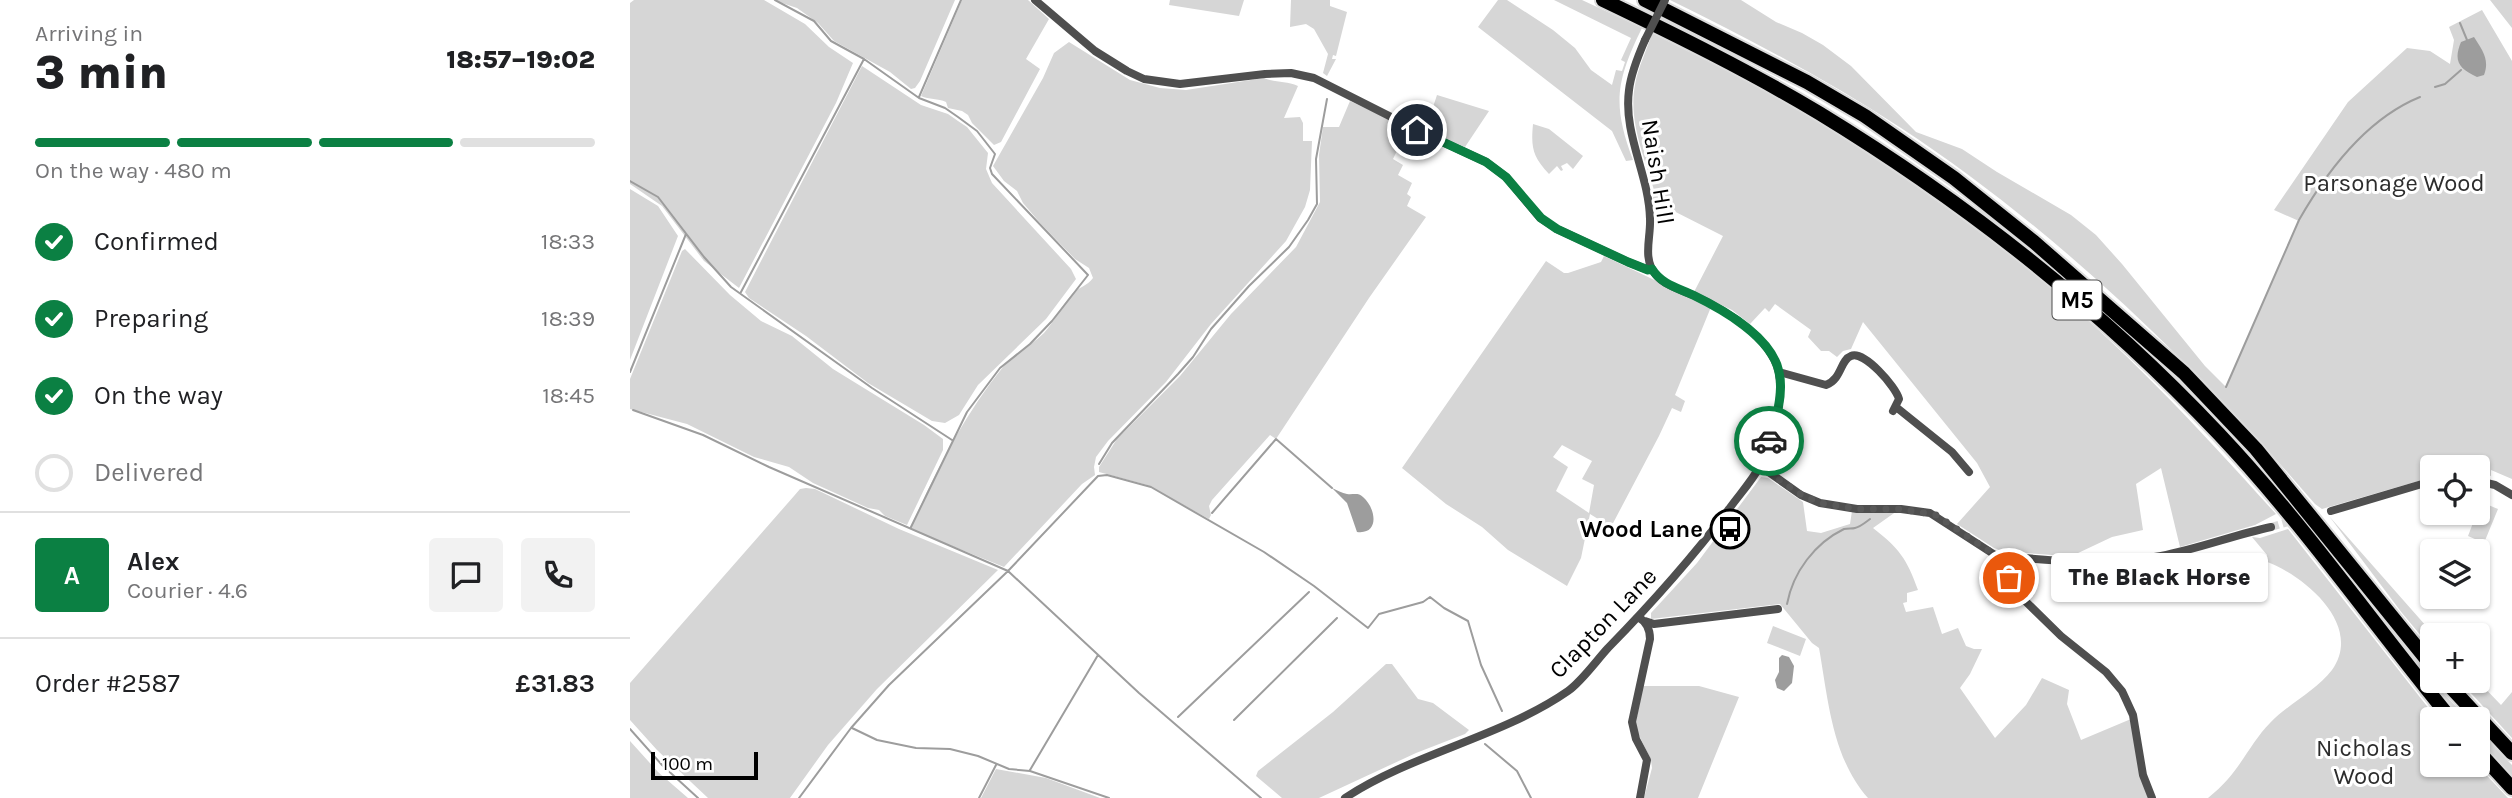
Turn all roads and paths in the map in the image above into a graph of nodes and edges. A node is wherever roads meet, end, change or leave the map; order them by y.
1 (1034, 0) edge
2 (1603, 0) edge
3 (1645, 0) edge
4 (1665, 0) edge
5 (1652, 269) junction
6 (1779, 372) junction
7 (1760, 466) junction
8 (1969, 472) dead end
9 (2490, 484) edge
10 (2420, 485) edge
11 (2512, 495) edge
12 (2331, 511) dead end
13 (2270, 527) tunnel mouth
14 (1995, 555) junction
15 (1778, 609) dead end
16 (1642, 619) junction
17 (2420, 651) edge
18 (2456, 693) edge
19 (2442, 707) edge
20 (2512, 753) edge
21 (2490, 764) edge
22 (2512, 788) edge
23 (1345, 798) edge
24 (1640, 798) edge
25 (2151, 798) edge

1 - 5 street
2 - 19 highway, M5
3 - 17 highway, M5
4 - 5 street, Naish Hill, bridge
5 - 6 street
6 - 7 street, Clapton Lane
6 - 8 street
7 - 14 street
7 - 16 street, Clapton Lane
9 - 11 street
10 - 12 street
13 - 14 street
14 - 25 street
15 - 16 street
16 - 23 street, Clapton Lane
16 - 24 street
18 - 20 highway
21 - 22 highway

